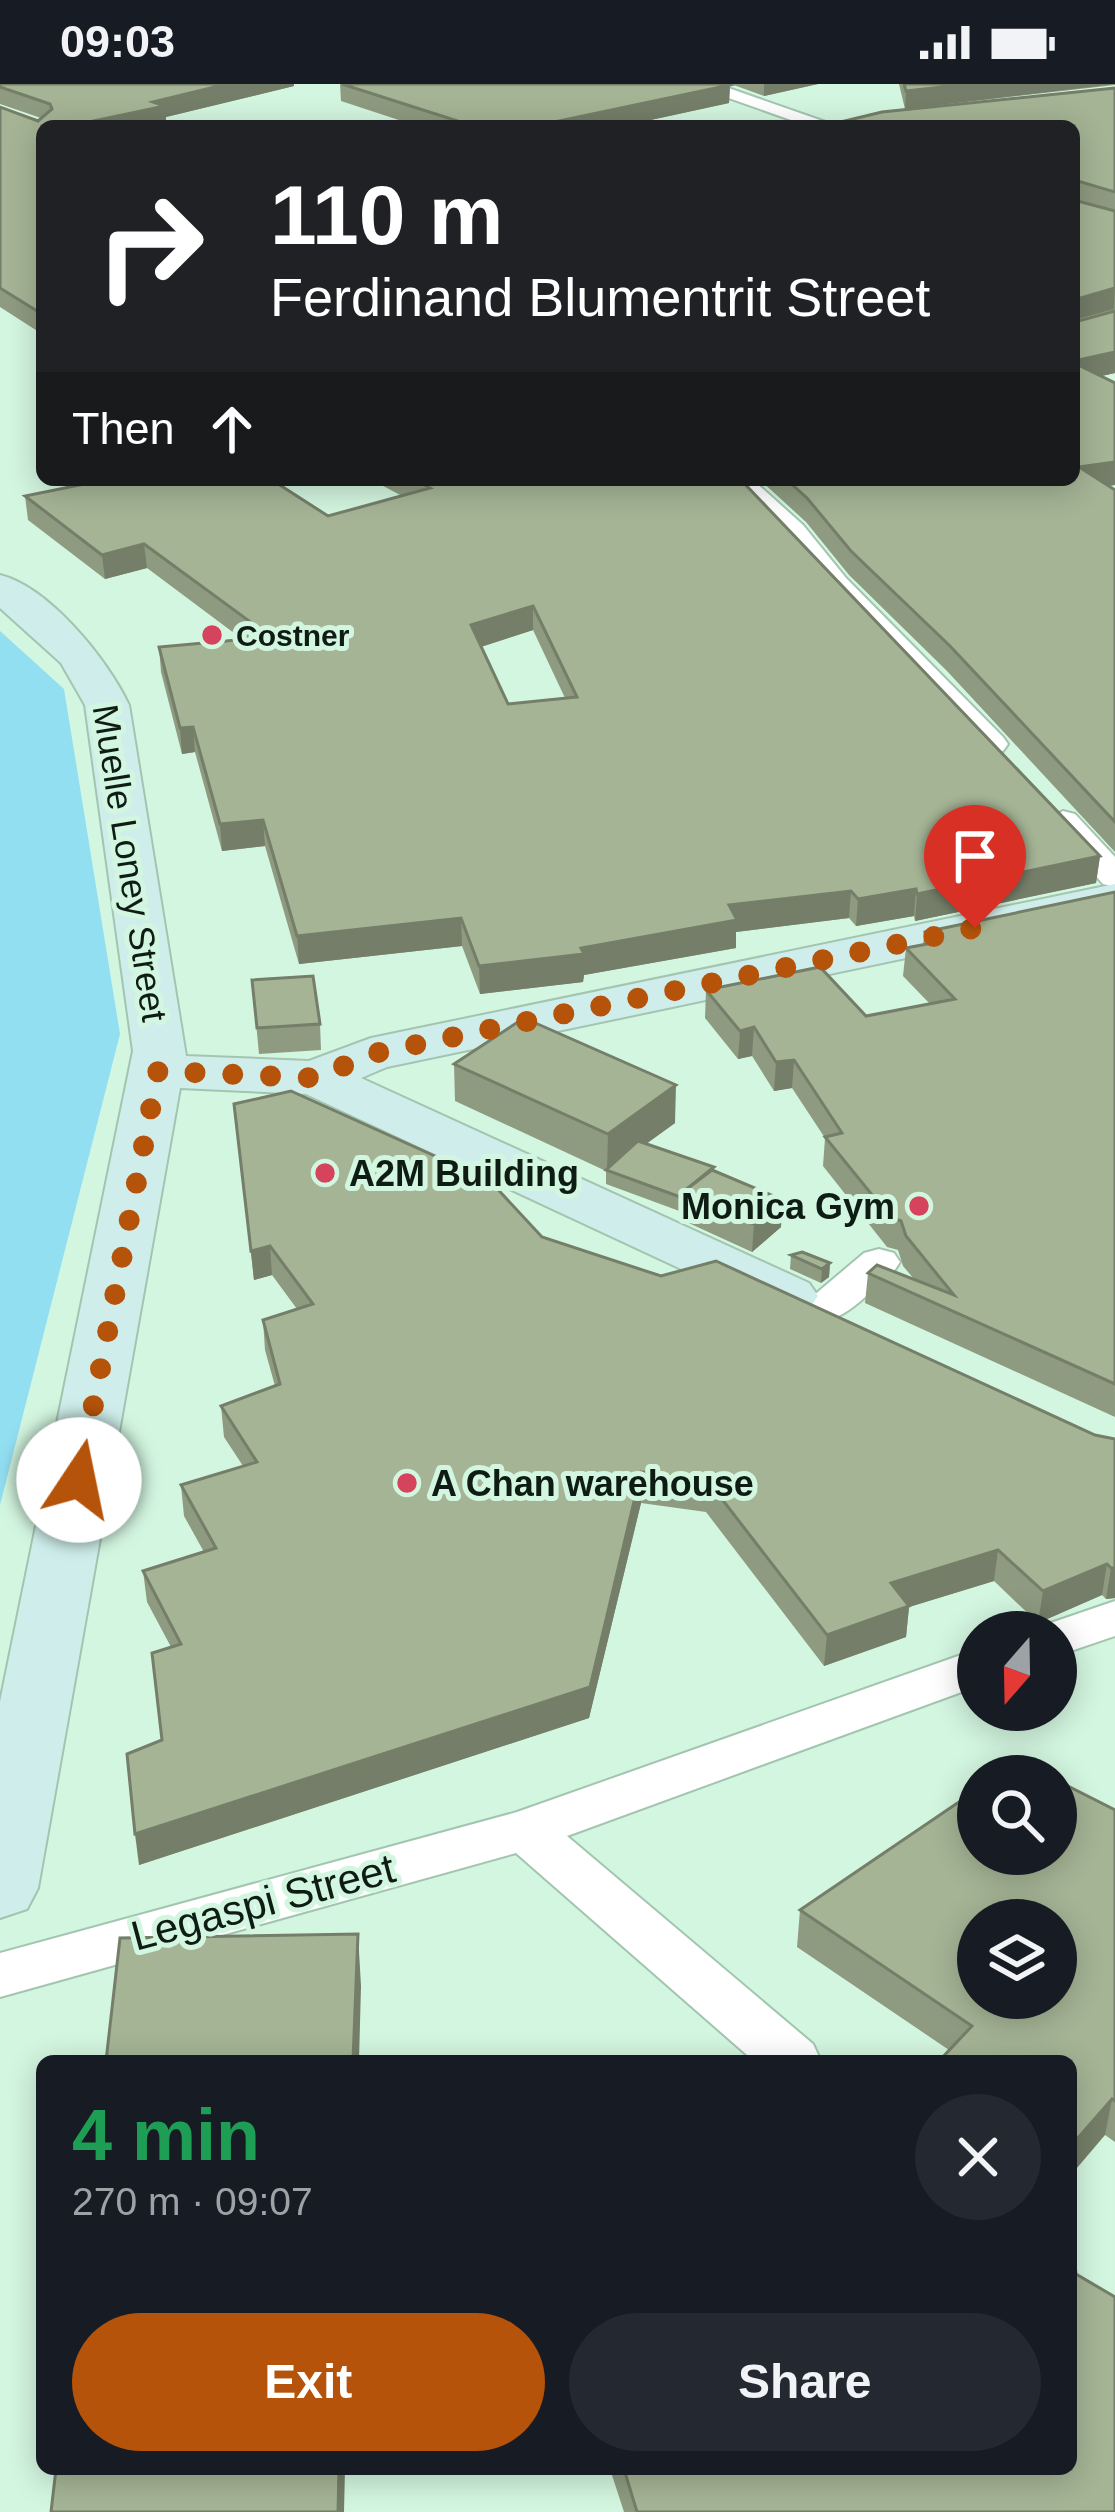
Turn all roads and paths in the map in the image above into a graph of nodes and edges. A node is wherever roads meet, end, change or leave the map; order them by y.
1 (698, 84) edge
2 (809, 120) edge
3 (744, 486) edge
4 (0, 586) edge
5 (1115, 877) edge
6 (1115, 899) edge
7 (158, 1071) junction
8 (316, 1078) junction
9 (879, 1262) edge
10 (821, 1311) junction
11 (884, 1340) edge
12 (1115, 1618) edge
13 (1077, 1632) edge
14 (957, 1675) edge
15 (525, 1830) junction
16 (0, 1888) edge
17 (0, 1975) edge
18 (786, 2055) edge

1 - 2 street
3 - 5 street
4 - 7 main road, Muelle Loney Street
6 - 8 main road
7 - 8 main road
7 - 16 main road, Muelle Loney Street
8 - 10 main road
9 - 10 street
10 - 11 main road
12 - 13 street
14 - 15 street, Legaspi Street
15 - 17 street, Legaspi Street
15 - 18 street

